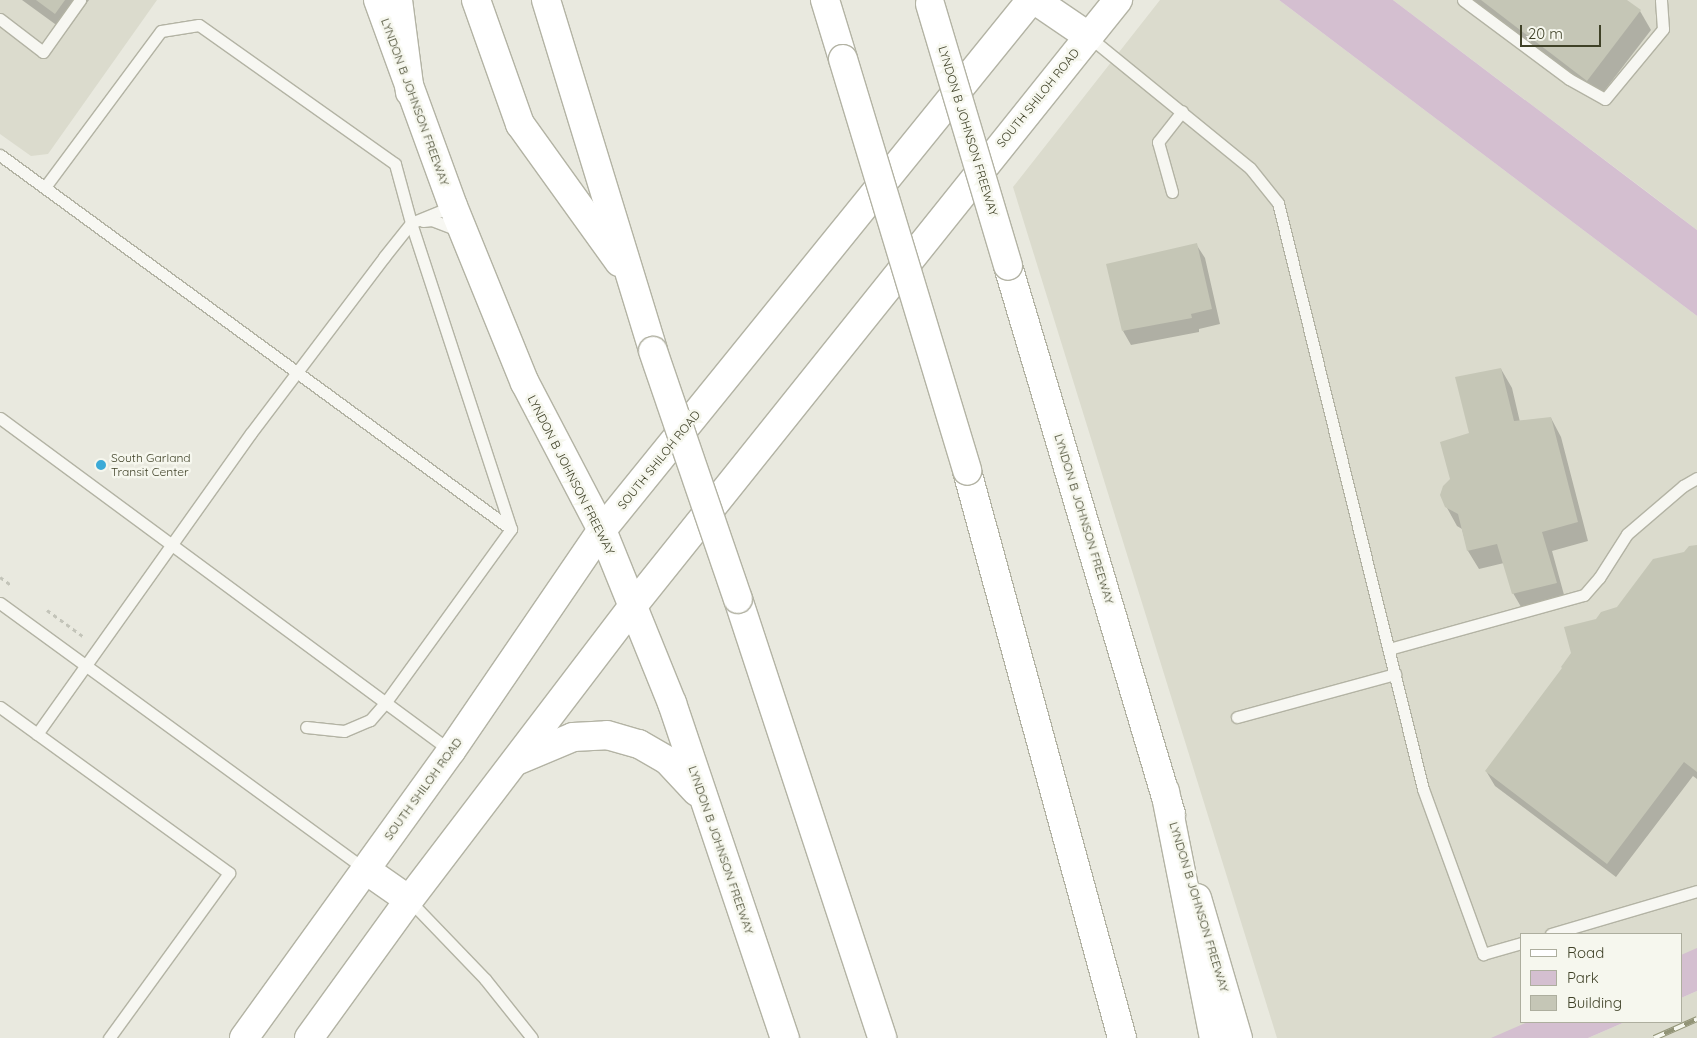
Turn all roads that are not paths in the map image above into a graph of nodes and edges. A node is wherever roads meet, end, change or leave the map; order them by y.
1 (80, 0) edge
2 (378, 0) edge
3 (398, 0) edge
4 (476, 0) edge
5 (546, 0) edge
6 (825, 0) edge
7 (1033, 0) edge
8 (1118, 0) edge
9 (1463, 0) edge
10 (1661, 0) edge
11 (929, 2) edge
12 (0, 19) edge
13 (1088, 36) junction
14 (410, 92) junction
15 (1182, 112) junction
16 (0, 155) edge
17 (45, 187) junction
18 (1172, 192) dead end
19 (453, 206) junction
20 (411, 223) junction
21 (463, 232) junction
22 (632, 281) junction
23 (298, 371) junction
24 (0, 418) edge
25 (1697, 478) edge
26 (511, 529) junction
27 (602, 530) junction
28 (172, 545) junction
29 (0, 603) edge
30 (632, 607) junction
31 (1389, 649) junction
32 (86, 666) junction
33 (1395, 674) junction
34 (385, 702) junction
35 (0, 707) edge
36 (1237, 716) dead end
37 (306, 727) dead end
38 (37, 734) junction
39 (451, 751) junction
40 (515, 761) junction
41 (1165, 792) junction
42 (703, 798) junction
43 (366, 870) junction
44 (1697, 891) edge
45 (409, 900) junction
46 (1554, 933) edge
47 (1520, 943) edge
48 (109, 1038) edge
49 (244, 1038) edge
50 (309, 1038) edge
51 (532, 1038) edge
52 (785, 1038) edge
53 (882, 1038) edge
54 (1122, 1038) edge
55 (1214, 1038) edge
56 (1238, 1038) edge

1 - 12 lane
2 - 14 main road, LYNDON B JOHNSON FREEWAY
3 - 14 main road
4 - 22 main road
5 - 22 main road
6 - 54 main road, bridge
7 - 13 main road
7 - 27 main road, SOUTH SHILOH ROAD
8 - 13 main road, SOUTH SHILOH ROAD
9 - 10 lane
11 - 41 main road, LYNDON B JOHNSON FREEWAY, bridge
13 - 15 lane
13 - 30 main road, SOUTH SHILOH ROAD
14 - 19 main road, LYNDON B JOHNSON FREEWAY
15 - 18 lane
15 - 31 lane
16 - 17 lane
17 - 20 lane
17 - 23 lane
19 - 20 lane
19 - 21 main road, LYNDON B JOHNSON FREEWAY
20 - 21 lane
20 - 23 lane
20 - 26 lane
21 - 27 main road, LYNDON B JOHNSON FREEWAY
22 - 53 main road, bridge
23 - 26 lane
23 - 28 lane
24 - 28 lane
25 - 31 lane
26 - 34 lane
27 - 30 main road, LYNDON B JOHNSON FREEWAY
27 - 39 main road, SOUTH SHILOH ROAD
28 - 32 lane
28 - 34 lane
29 - 32 lane
30 - 40 main road, SOUTH SHILOH ROAD
30 - 42 main road, LYNDON B JOHNSON FREEWAY
31 - 33 lane
32 - 38 lane
32 - 43 lane
33 - 36 lane
33 - 47 lane
34 - 37 lane
34 - 39 lane
35 - 38 lane
38 - 48 lane
39 - 43 main road, SOUTH SHILOH ROAD
40 - 42 main road
40 - 45 main road, SOUTH SHILOH ROAD
41 - 55 main road
41 - 56 main road, LYNDON B JOHNSON FREEWAY
42 - 52 main road, LYNDON B JOHNSON FREEWAY
43 - 45 main road
43 - 49 main road, SOUTH SHILOH ROAD
44 - 46 lane
45 - 50 main road, SOUTH SHILOH ROAD
45 - 51 lane

